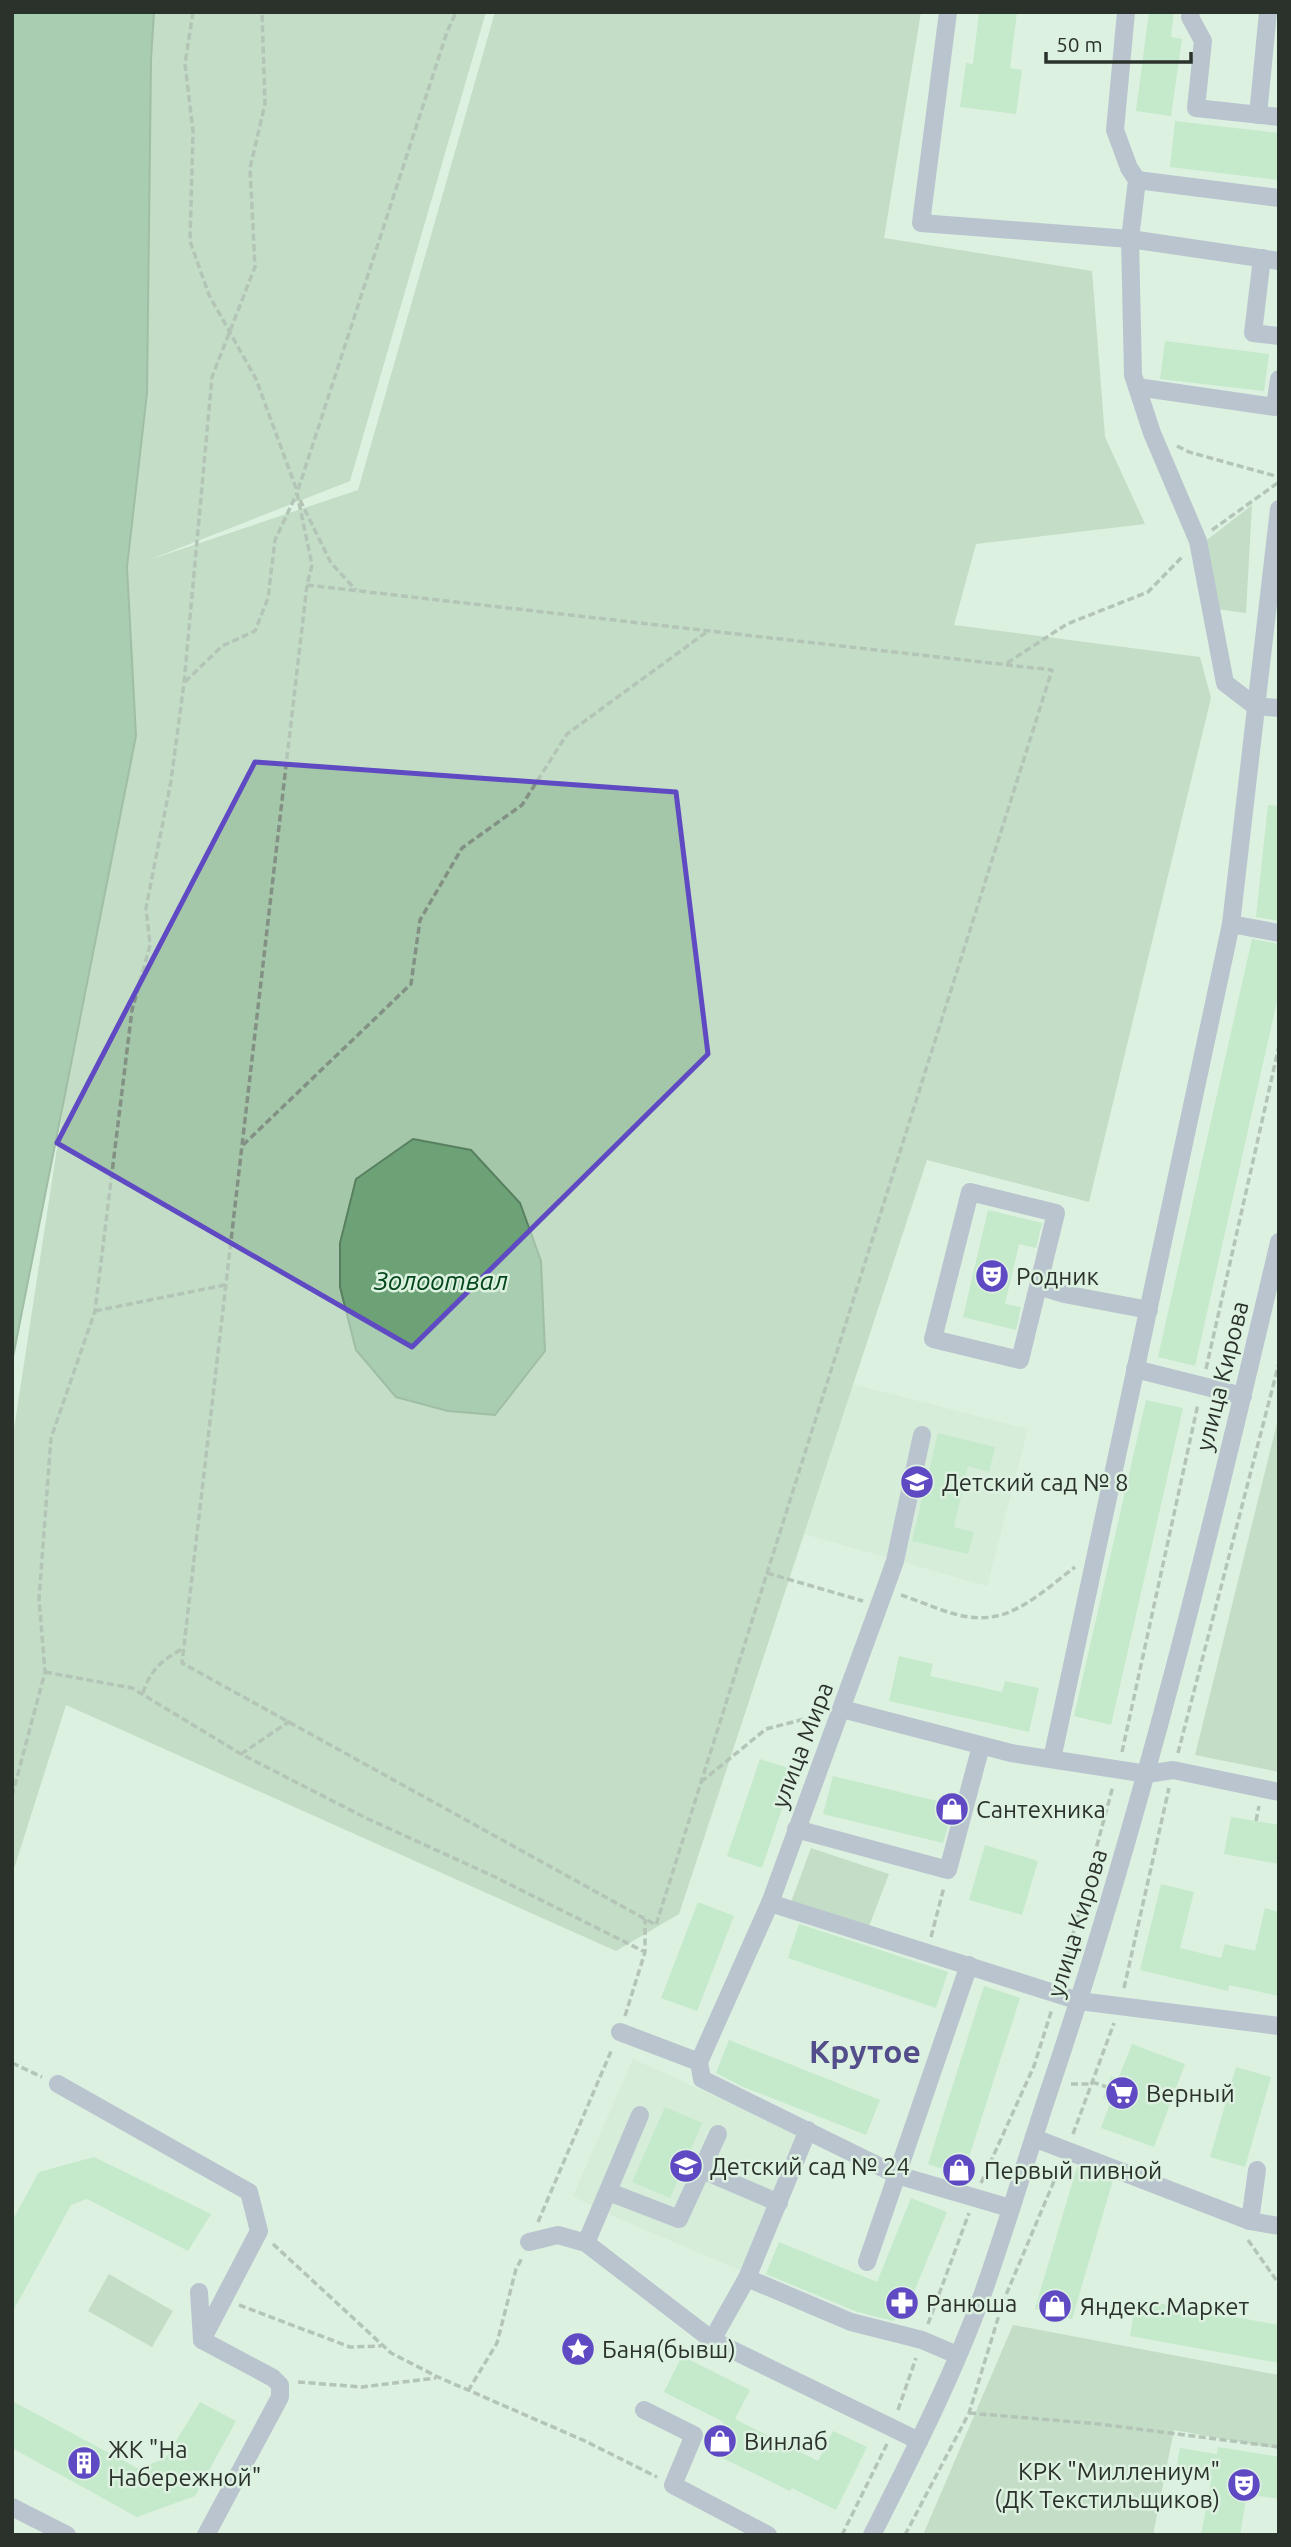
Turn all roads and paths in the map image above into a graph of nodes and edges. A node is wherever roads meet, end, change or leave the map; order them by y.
1 (193, 12) edge
2 (262, 12) edge
3 (456, 12) edge
4 (948, 12) edge
5 (1126, 12) edge
6 (1191, 12) edge
7 (1268, 12) edge
8 (1258, 115) junction
9 (1279, 117) edge
10 (1137, 180) junction
11 (1279, 198) edge
12 (1130, 239) junction
13 (1270, 260) edge
14 (229, 332) junction
15 (1279, 336) edge
16 (1279, 379) edge
17 (1137, 387) junction
18 (1173, 442) dead end
19 (1279, 479) edge
20 (297, 493) junction
21 (1279, 509) edge
22 (1198, 541) junction
23 (307, 584) junction
24 (356, 590) junction
25 (709, 630) junction
26 (1005, 664) junction
27 (184, 684) junction
28 (1255, 706) junction
29 (1279, 708) edge
30 (1231, 924) junction
31 (1279, 933) edge
32 (1279, 1046) edge
33 (241, 1146) junction
34 (1279, 1242) edge
35 (225, 1285) junction
36 (1038, 1286) junction
37 (1149, 1310) junction
38 (95, 1311) junction
39 (1279, 1363) edge
40 (1135, 1369) junction
41 (1202, 1385) junction
42 (1243, 1396) junction
43 (922, 1435) dead end
44 (1096, 1551) junction
45 (767, 1573) junction
46 (882, 1597) junction
47 (184, 1648) junction
48 (45, 1672) junction
49 (143, 1693) junction
50 (842, 1709) junction
51 (290, 1721) junction
52 (981, 1746) junction
53 (241, 1754) junction
54 (1052, 1759) junction
55 (1118, 1769) junction
56 (1173, 1770) junction
57 (1147, 1774) junction
58 (701, 1783) junction
59 (1279, 1792) edge
60 (12, 1796) edge
61 (796, 1829) junction
62 (948, 1870) junction
63 (769, 1903) junction
64 (645, 1919) junction
65 (645, 1952) junction
66 (927, 1952) junction
67 (969, 1965) junction
68 (1056, 1993) junction
69 (1079, 2001) junction
70 (1119, 2007) junction
71 (1279, 2026) edge
72 (620, 2032) junction
73 (699, 2062) junction
74 (12, 2063) edge
75 (1093, 2082) junction
76 (58, 2084) joint
77 (1107, 2087) dead end
78 (640, 2115) dead end
79 (808, 2130) junction
80 (718, 2134) dead end
81 (1034, 2138) junction
82 (1068, 2149) junction
83 (702, 2170) junction
84 (1257, 2170) dead end
85 (897, 2175) junction
86 (608, 2192) junction
87 (975, 2198) junction
88 (779, 2203) junction
89 (1010, 2207) junction
90 (1279, 2226) edge
91 (1248, 2230) junction
92 (259, 2231) junction
93 (529, 2242) junction
94 (586, 2243) junction
95 (867, 2262) dead end
96 (747, 2278) junction
97 (1279, 2284) edge
98 (198, 2292) dead end
99 (229, 2301) dead end
100 (202, 2340) junction
101 (712, 2340) junction
102 (922, 2340) junction
103 (383, 2346) junction
104 (957, 2355) junction
105 (438, 2378) junction
106 (280, 2385) junction
107 (468, 2391) junction
108 (644, 2410) dead end
109 (969, 2413) junction
110 (892, 2426) junction
111 (919, 2441) junction
112 (1279, 2447) edge
113 (673, 2485) junction
114 (12, 2507) edge
115 (67, 2535) edge
116 (206, 2535) edge
117 (768, 2535) edge
118 (842, 2535) edge
119 (872, 2535) edge
120 (905, 2535) edge

1 - 14 path
2 - 14 path
3 - 20 path
4 - 12 street
5 - 10 street
6 - 8 street
7 - 8 street
8 - 9 street
10 - 11 street
10 - 12 street
12 - 13 street
12 - 17 street
13 - 15 street
14 - 20 path
14 - 27 path
16 - 17 street
17 - 22 street
18 - 19 path
19 - 22 path
20 - 23 path
20 - 24 path
20 - 27 path
21 - 28 street
22 - 26 path
22 - 28 street
23 - 24 path
23 - 33 path
24 - 25 path
25 - 26 path
25 - 33 path
26 - 45 path
27 - 38 path
28 - 29 street
28 - 30 street
30 - 31 street
30 - 37 street
32 - 41 path
33 - 35 path
34 - 42 street, улица Кирова
35 - 38 path
35 - 47 path
36 - 36 street
36 - 37 street
37 - 40 street
38 - 48 path
39 - 56 path
40 - 41 street
40 - 44 street
41 - 42 street
41 - 55 path
42 - 57 street, улица Кирова
43 - 46 street, улица Мира
44 - 46 path
44 - 54 street
45 - 46 path
45 - 58 path
46 - 50 street, улица Мира
47 - 49 path
47 - 51 path
48 - 49 path
48 - 60 path
49 - 53 path
50 - 52 street
50 - 58 path
50 - 61 street, улица Мира
51 - 53 path
51 - 64 path
52 - 54 street
52 - 62 street
53 - 65 path
54 - 55 street
55 - 57 street
55 - 68 path
56 - 57 street
56 - 59 street
56 - 70 path
57 - 69 street, улица Кирова
58 - 64 path
61 - 62 street
61 - 63 street, улица Мира
62 - 66 path
63 - 66 street
63 - 73 street, улица Мира
64 - 65 path
65 - 72 path
66 - 67 street
67 - 68 street
67 - 85 street
68 - 69 street
68 - 87 path
69 - 70 street
69 - 81 street, улица Кирова
70 - 71 street
70 - 75 path
72 - 73 street
72 - 93 path
73 - 79 street
74 - 76 path
75 - 77 path
75 - 82 path
76 - 92 street
78 - 86 street
79 - 85 street
79 - 88 street
80 - 83 street
81 - 82 street
81 - 89 street, улица Кирова
82 - 91 street
82 - 109 path
83 - 86 street
83 - 88 street
84 - 91 street
85 - 87 street
85 - 95 street
86 - 94 street
87 - 89 street
87 - 102 path
88 - 96 street
89 - 104 street, улица Кирова
90 - 91 street
91 - 97 path
92 - 100 street
92 - 103 path
93 - 94 street
93 - 107 path
94 - 101 street
96 - 101 street
96 - 102 street
98 - 100 street
99 - 103 path
100 - 106 street
101 - 110 street
102 - 104 street
102 - 110 path
103 - 105 path
104 - 111 street, улица Кирова
105 - 106 path
105 - 107 path
106 - 116 street
107 - 113 path
108 - 113 street
109 - 112 path
109 - 120 path
110 - 111 street
110 - 118 path
111 - 119 street, улица Кирова
113 - 117 street
114 - 115 street

